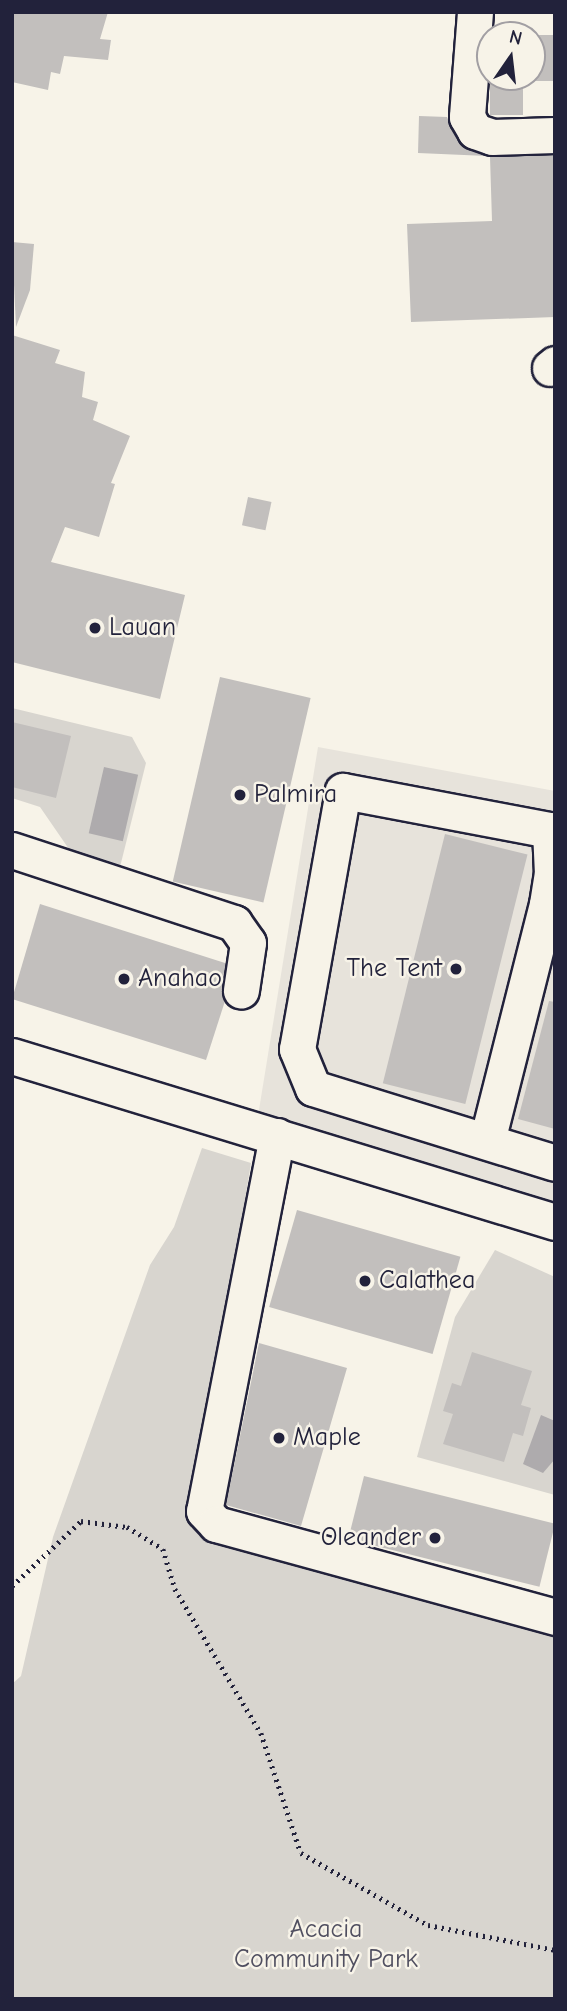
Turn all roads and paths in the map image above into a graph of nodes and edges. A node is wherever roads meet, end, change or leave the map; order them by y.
1 (475, 12) edge
2 (555, 135) edge
3 (552, 831) edge
4 (12, 850) edge
5 (242, 990) dead end
6 (12, 1056) edge
7 (12, 1076) edge
8 (487, 1141) junction
9 (275, 1144) junction
10 (555, 1163) edge
11 (466, 1203) junction
12 (555, 1222) edge
13 (555, 1239) edge
14 (12, 1586) edge
15 (555, 1617) edge
16 (555, 1950) edge

1 - 2 street
3 - 8 street
3 - 8 street
4 - 5 street
6 - 9 street
7 - 9 street
8 - 10 street
9 - 11 street
9 - 15 street
11 - 12 street
11 - 13 street
14 - 16 path

